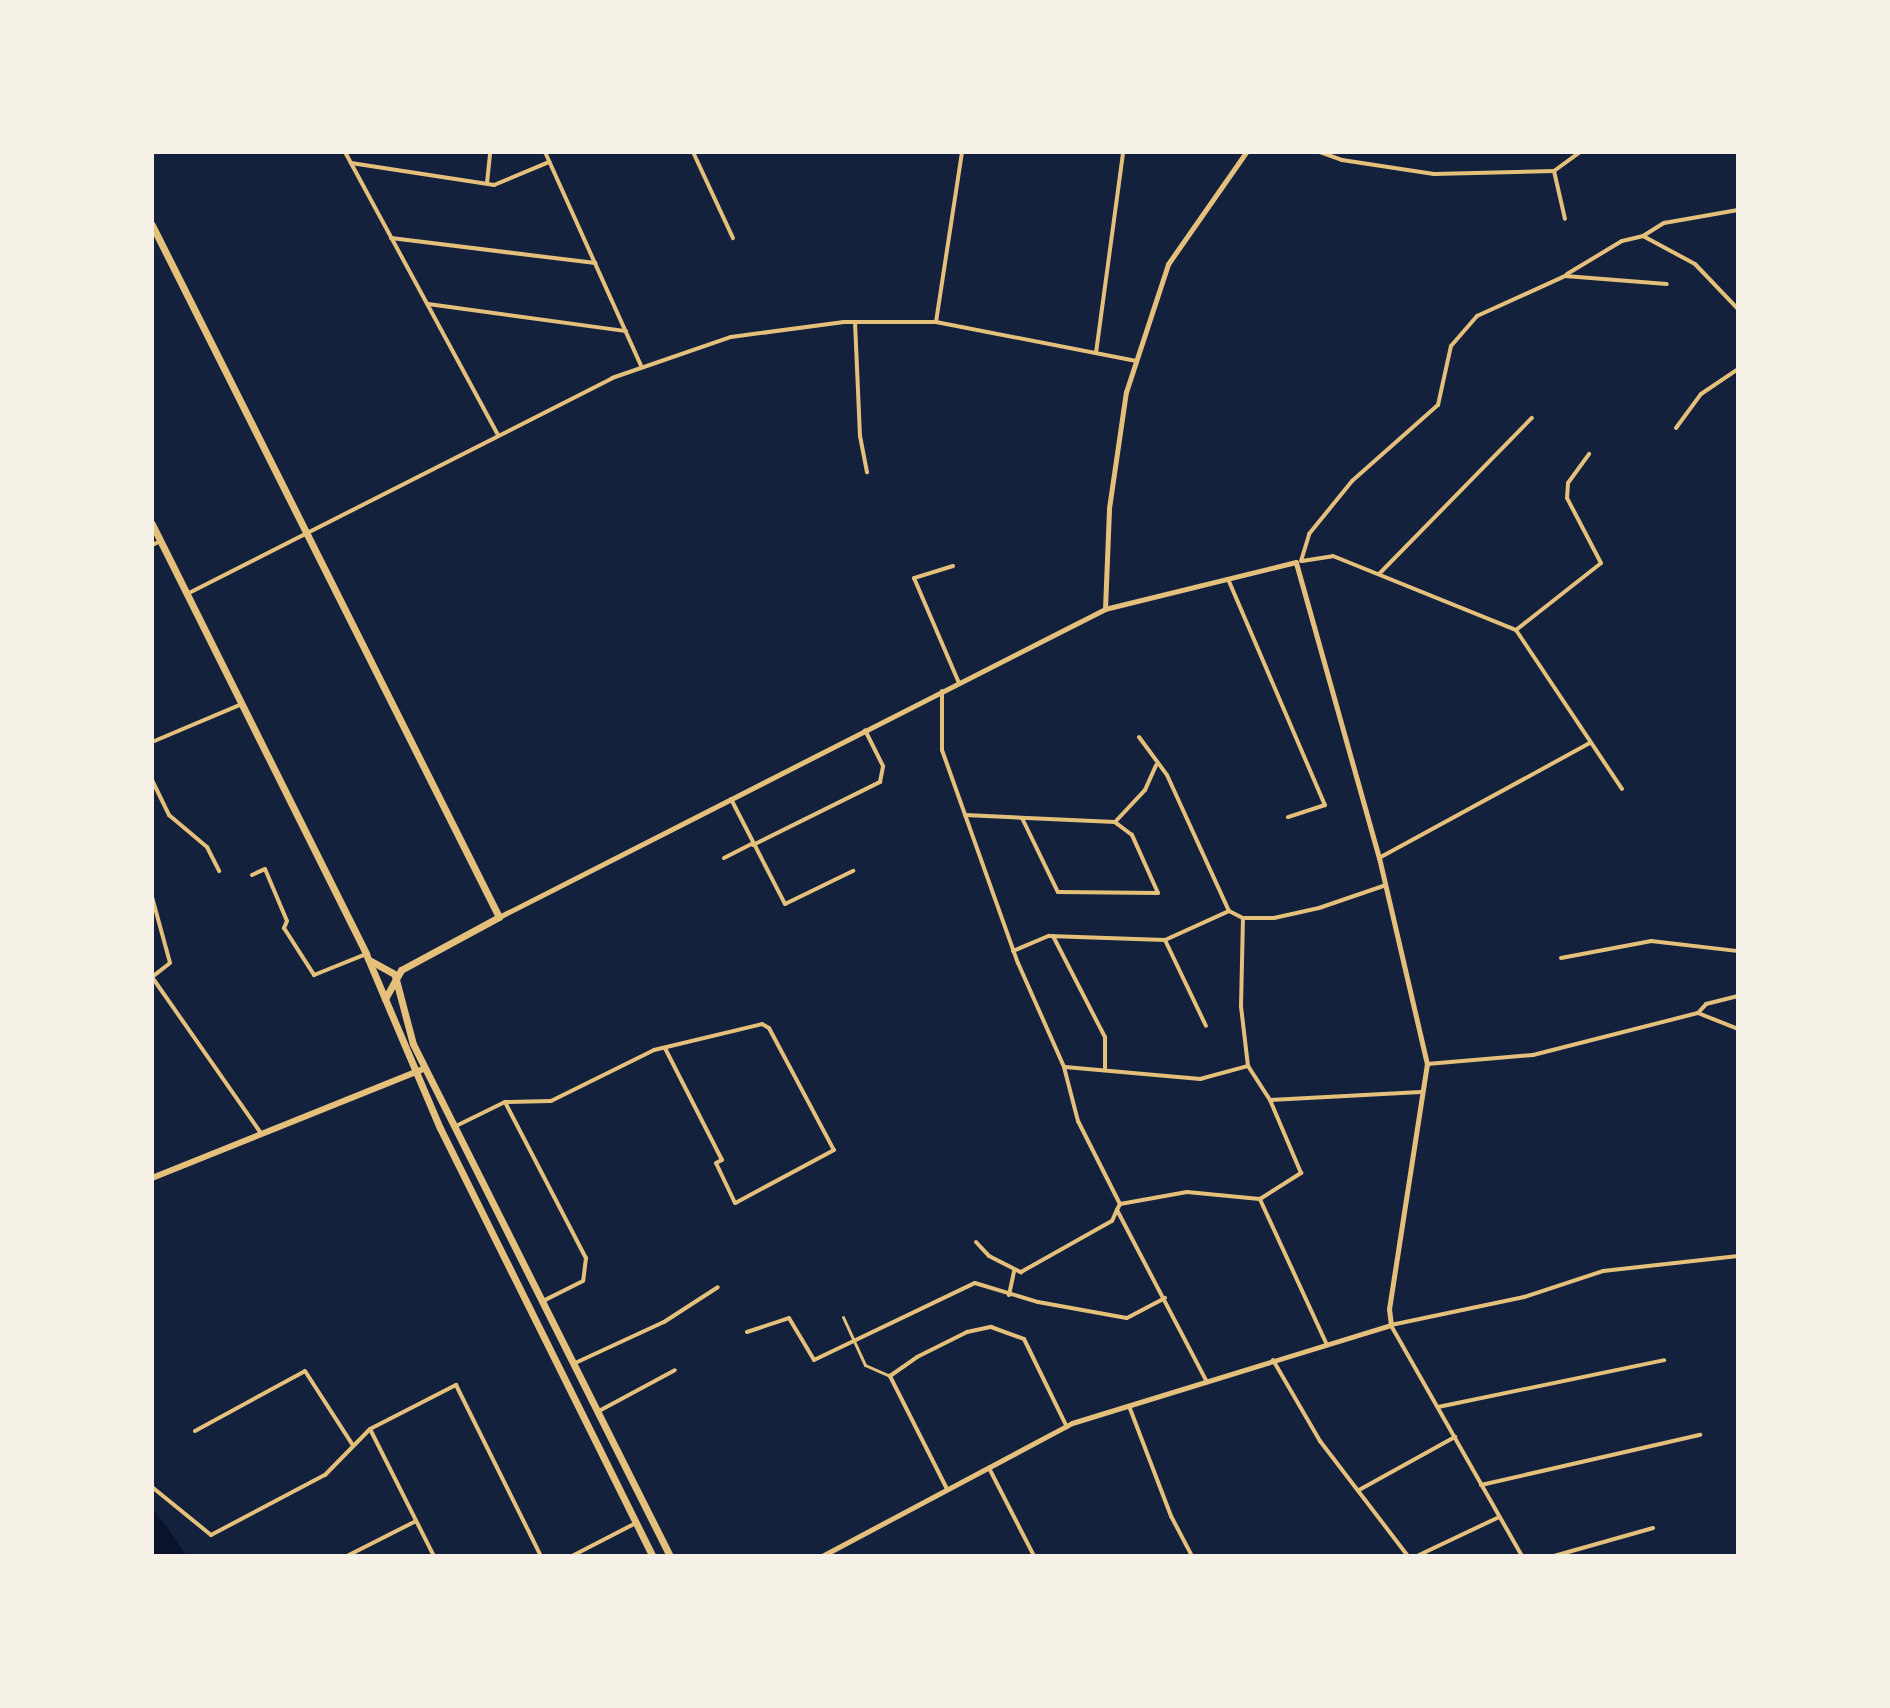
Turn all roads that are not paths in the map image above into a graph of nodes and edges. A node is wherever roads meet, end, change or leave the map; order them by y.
1 (345, 152) edge
2 (490, 152) edge
3 (545, 152) edge
4 (693, 152) edge
5 (962, 152) edge
6 (1123, 152) edge
7 (1246, 152) edge
8 (1320, 152) edge
9 (1580, 152) edge
10 (549, 162) junction
11 (351, 163) junction
12 (1554, 171) junction
13 (487, 183) junction
14 (1738, 210) edge
15 (1565, 219) dead end
16 (152, 225) edge
17 (1643, 236) junction
18 (391, 238) junction
19 (733, 238) dead end
20 (595, 263) junction
21 (1565, 276) junction
22 (1667, 284) dead end
23 (428, 304) junction
24 (1738, 309) edge
25 (855, 322) junction
26 (936, 322) junction
27 (626, 331) junction
28 (1096, 353) junction
29 (1136, 361) junction
30 (641, 366) junction
31 (1738, 369) edge
32 (1532, 418) dead end
33 (1676, 428) dead end
34 (498, 435) junction
35 (1589, 454) dead end
36 (867, 472) dead end
37 (152, 524) edge
38 (307, 531) junction
39 (161, 541) junction
40 (152, 545) edge
41 (1299, 562) junction
42 (953, 566) dead end
43 (1380, 573) junction
44 (1228, 579) junction
45 (187, 594) junction
46 (1105, 609) junction
47 (1516, 630) junction
48 (959, 683) junction
49 (942, 691) junction
50 (242, 704) junction
51 (865, 730) junction
52 (1139, 737) dead end
53 (152, 742) edge
54 (1590, 743) junction
55 (1156, 765) junction
56 (152, 780) edge
57 (1622, 789) dead end
58 (730, 797) junction
59 (965, 815) junction
60 (1288, 817) dead end
61 (1022, 818) junction
62 (1115, 822) junction
63 (753, 844) junction
64 (724, 858) dead end
65 (1379, 858) junction
66 (219, 871) dead end
67 (853, 871) dead end
68 (252, 875) dead end
69 (1386, 885) junction
70 (152, 897) edge
71 (1229, 911) junction
72 (499, 917) junction
73 (1243, 918) junction
74 (1053, 936) junction
75 (1165, 940) junction
76 (1013, 951) junction
77 (1738, 951) edge
78 (367, 955) junction
79 (1561, 958) dead end
80 (394, 974) junction
81 (152, 977) edge
82 (1738, 996) edge
83 (385, 999) junction
84 (1698, 1013) junction
85 (1206, 1026) dead end
86 (1738, 1029) edge
87 (665, 1048) junction
88 (1427, 1064) junction
89 (1248, 1066) junction
90 (1064, 1067) junction
91 (425, 1068) junction
92 (1105, 1069) junction
93 (415, 1073) junction
94 (1421, 1092) junction
95 (1270, 1100) junction
96 (505, 1102) junction
97 (454, 1127) junction
98 (260, 1132) junction
99 (152, 1178) edge
100 (1260, 1199) junction
101 (1120, 1204) junction
102 (1117, 1210) junction
103 (976, 1242) dead end
104 (1738, 1256) edge
105 (1014, 1271) junction
106 (718, 1287) dead end
107 (1009, 1295) junction
108 (1165, 1298) junction
109 (543, 1301) junction
110 (843, 1317) dead end
111 (1391, 1325) junction
112 (747, 1332) dead end
113 (855, 1344) junction
114 (1327, 1345) junction
115 (1273, 1360) junction
116 (1664, 1360) dead end
117 (573, 1364) junction
118 (675, 1370) dead end
119 (890, 1376) junction
120 (1207, 1382) junction
121 (1129, 1406) junction
122 (1438, 1407) junction
123 (597, 1412) junction
124 (1067, 1427) junction
125 (370, 1429) junction
126 (195, 1431) dead end
127 (1700, 1435) dead end
128 (1455, 1437) junction
129 (352, 1444) junction
130 (989, 1468) junction
131 (1481, 1485) junction
132 (152, 1487) edge
133 (947, 1489) junction
134 (1359, 1490) junction
135 (1499, 1517) junction
136 (416, 1521) junction
137 (636, 1523) junction
138 (1653, 1528) dead end
139 (347, 1556) edge
140 (434, 1556) edge
141 (541, 1556) edge
142 (572, 1556) edge
143 (652, 1556) edge
144 (670, 1556) edge
145 (822, 1556) edge
146 (1034, 1556) edge
147 (1192, 1556) edge
148 (1408, 1556) edge
149 (1417, 1556) edge
150 (1522, 1556) edge
151 (1554, 1556) edge

1 - 11 street
2 - 13 street
3 - 10 street
4 - 19 street
5 - 26 street
6 - 28 street
7 - 29 street
8 - 12 street
9 - 12 street
10 - 13 street
10 - 20 street
11 - 13 street
11 - 18 street
12 - 15 street
14 - 17 street
16 - 38 main road
17 - 21 street
17 - 24 street
18 - 20 street
18 - 23 street
20 - 27 street
21 - 22 street
21 - 41 street
23 - 27 street
23 - 34 street
25 - 26 street
25 - 30 street
25 - 36 street
26 - 28 street
27 - 30 street
28 - 29 street
29 - 46 street
30 - 34 street
31 - 33 street
32 - 43 street
34 - 38 street
35 - 47 street
37 - 39 main road
38 - 45 street
38 - 72 main road
39 - 40 street
39 - 45 main road
41 - 43 street
41 - 44 street
41 - 65 street
42 - 48 street
43 - 47 street
44 - 46 street
44 - 60 street
45 - 50 main road
46 - 48 street
47 - 54 street
48 - 49 street
49 - 51 street
49 - 59 street
50 - 53 street
50 - 78 main road
51 - 58 street
51 - 63 street
52 - 55 street
54 - 57 street
54 - 65 street
55 - 62 street
55 - 71 street
56 - 66 street
58 - 63 street
58 - 72 street
59 - 61 street
59 - 76 street
61 - 62 street
61 - 62 street
63 - 64 street
63 - 67 street
65 - 69 street
68 - 78 street
69 - 73 street
69 - 88 street
70 - 81 street
71 - 73 street
71 - 75 street
72 - 80 main road
73 - 89 street
74 - 75 street
74 - 76 street
74 - 92 street
75 - 85 street
76 - 90 street
77 - 79 street
78 - 80 main road
78 - 83 main road
80 - 83 main road
80 - 91 main road
81 - 98 street
82 - 84 street
83 - 93 main road
84 - 86 street
84 - 88 street
87 - 87 street
87 - 96 street
88 - 94 street
89 - 92 street
89 - 95 street
90 - 92 street
90 - 101 street
91 - 93 main road
91 - 97 main road
93 - 98 main road
93 - 137 main road
94 - 95 street
94 - 111 street
95 - 100 street
96 - 97 street
96 - 109 street
97 - 109 main road
98 - 99 main road
100 - 101 street
100 - 114 street
101 - 102 street
102 - 105 street
102 - 108 street
103 - 105 street
104 - 111 street
105 - 107 street
106 - 117 street
107 - 108 street
107 - 113 street
108 - 120 street
109 - 117 main road
110 - 113 street
111 - 114 street
111 - 122 street
112 - 113 street
113 - 119 street
114 - 115 street
115 - 120 street
115 - 134 street
116 - 122 street
117 - 123 main road
118 - 123 street
119 - 124 street
119 - 133 street
120 - 121 street
121 - 124 street
121 - 147 street
122 - 128 street
123 - 144 main road
124 - 130 street
125 - 129 street
125 - 136 street
125 - 141 street
126 - 129 street
127 - 131 street
128 - 131 street
128 - 134 street
129 - 132 street
130 - 133 street
130 - 146 street
131 - 135 street
133 - 145 street
134 - 148 street
135 - 149 street
135 - 150 street
136 - 139 street
136 - 140 street
137 - 142 street
137 - 143 main road
138 - 151 street

